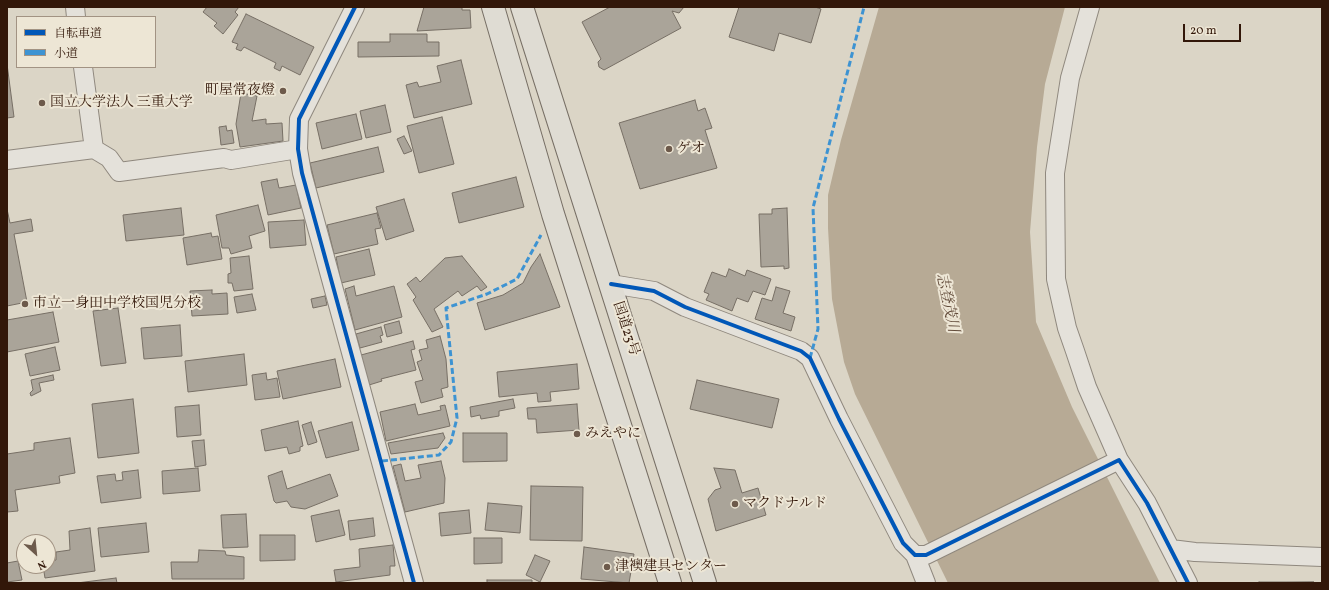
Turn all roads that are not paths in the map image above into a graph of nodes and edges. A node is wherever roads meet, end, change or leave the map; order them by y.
1 (355, 7) edge
2 (493, 7) edge
3 (522, 7) edge
4 (1090, 7) edge
5 (83, 68) edge
6 (94, 149) junction
7 (298, 149) junction
8 (7, 160) edge
9 (610, 284) junction
10 (1115, 462) junction
11 (1172, 549) junction
12 (920, 555) junction
13 (1322, 557) edge
14 (414, 583) edge
15 (670, 583) edge
16 (705, 583) edge
17 (926, 583) edge
18 (1188, 583) edge

1 - 7 street
2 - 15 highway
3 - 9 highway, 国道23号
4 - 10 street
5 - 6 street
6 - 7 street
6 - 8 street
7 - 14 street
9 - 12 street
9 - 16 highway, 国道23号
10 - 11 street
10 - 12 street
11 - 13 street
11 - 18 street
12 - 17 street

